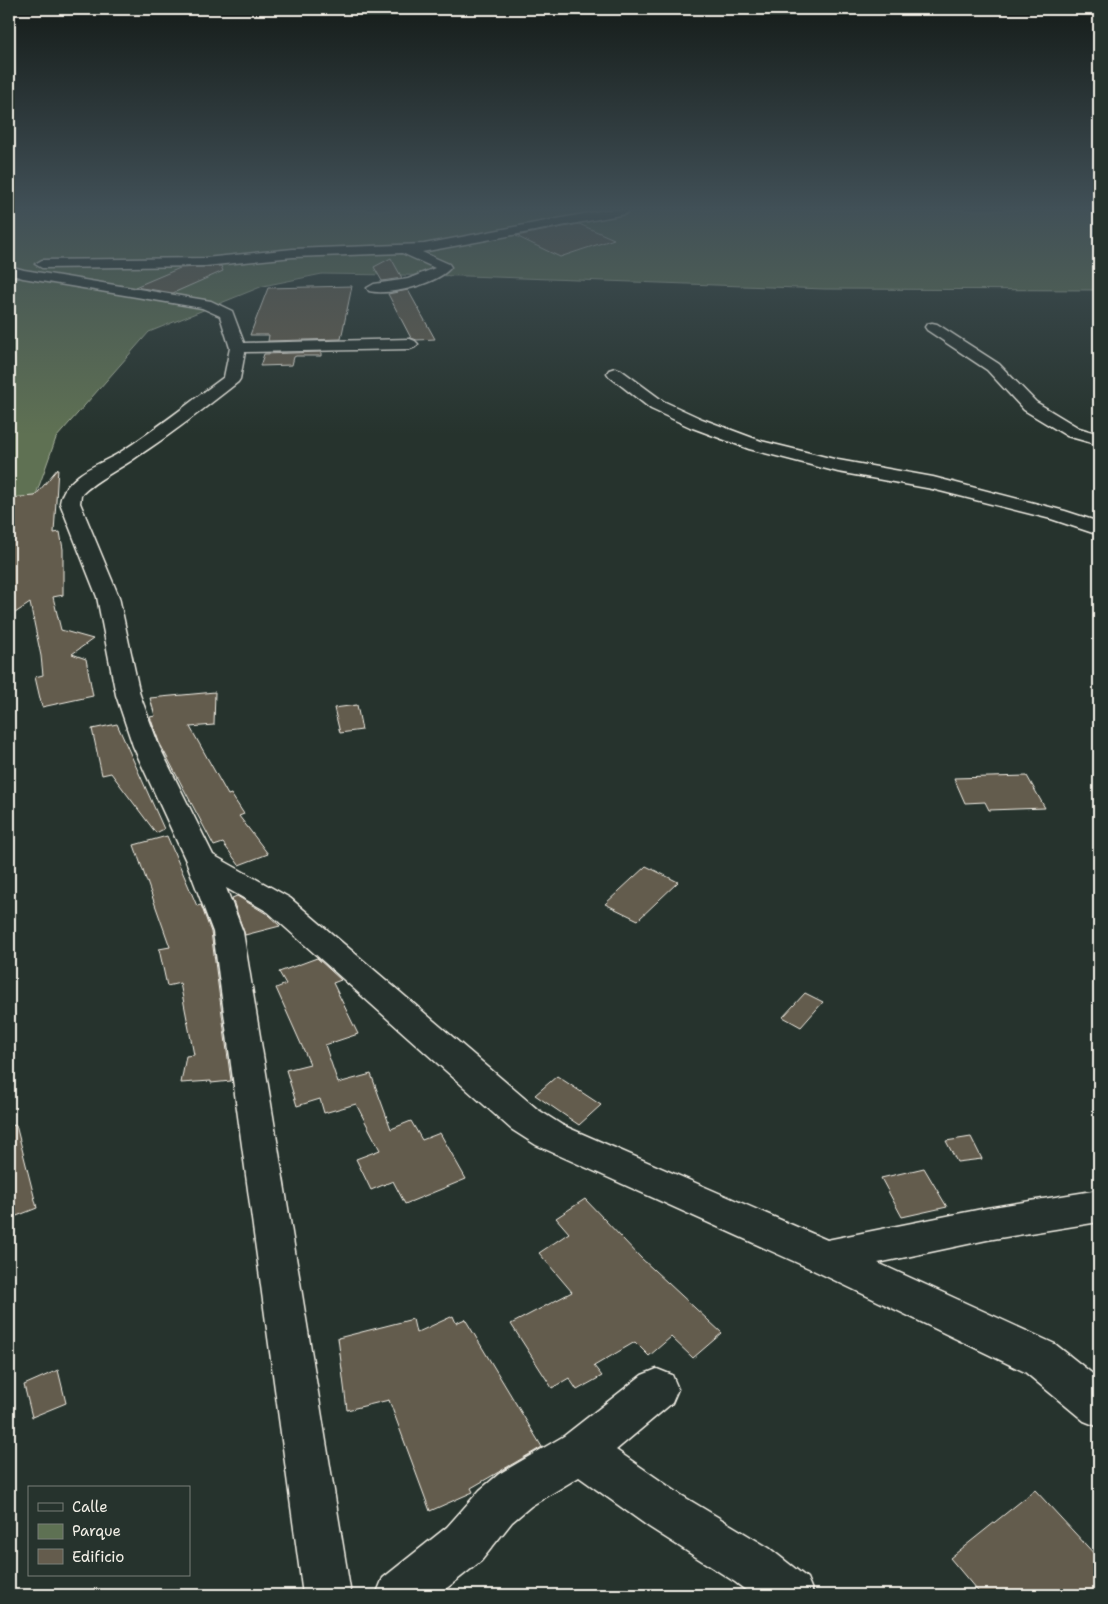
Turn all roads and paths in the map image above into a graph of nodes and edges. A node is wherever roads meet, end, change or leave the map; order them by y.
1 (89, 285) edge
2 (404, 285) edge
3 (374, 288) dead end
4 (932, 327) dead end
5 (410, 344) dead end
6 (238, 348) junction
7 (615, 373) dead end
8 (1099, 440) edge
9 (1099, 529) edge
10 (201, 861) junction
11 (1099, 1206) edge
12 (825, 1257) junction
13 (658, 1389) dead end
14 (1099, 1406) edge
15 (580, 1451) junction
16 (327, 1595) edge
17 (400, 1595) edge
18 (790, 1595) edge

1 - 6 street
2 - 3 street
4 - 8 street
5 - 6 street
6 - 10 street
7 - 9 street
10 - 12 street
10 - 16 street
11 - 12 street
12 - 14 street
13 - 15 street
15 - 17 street
15 - 18 street

